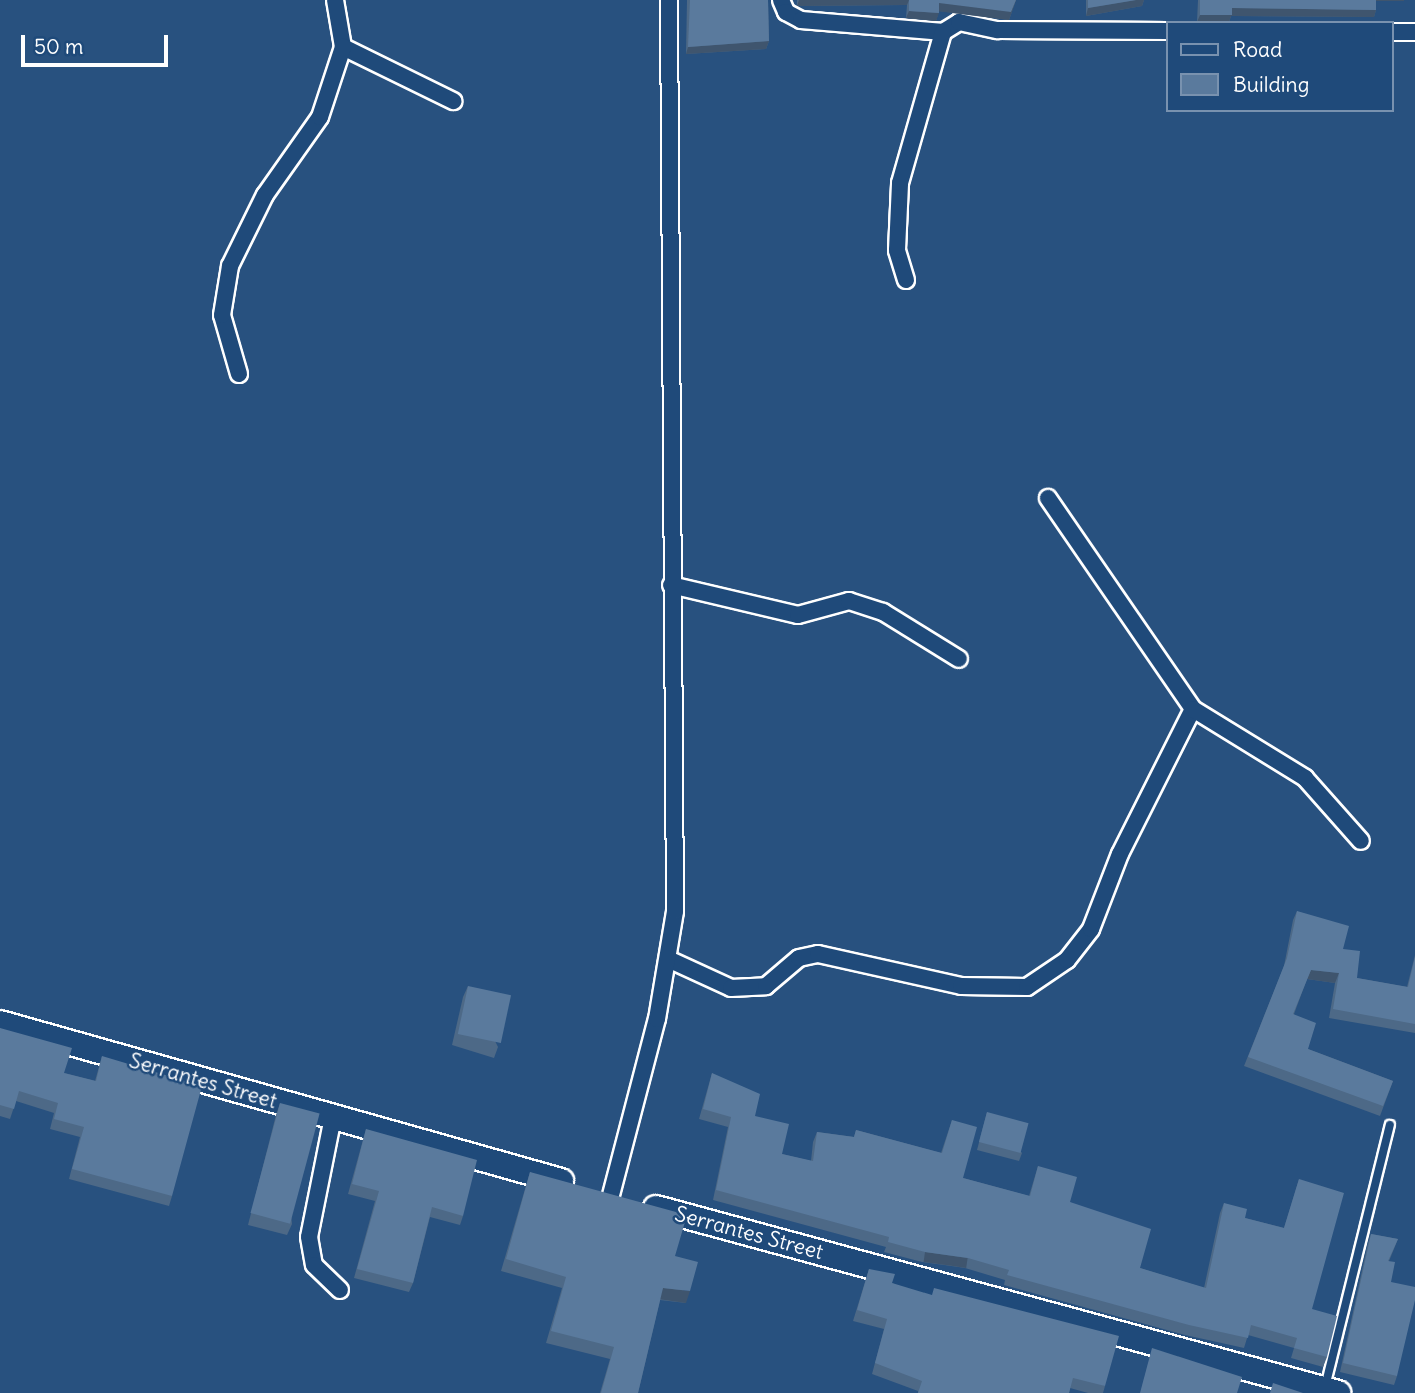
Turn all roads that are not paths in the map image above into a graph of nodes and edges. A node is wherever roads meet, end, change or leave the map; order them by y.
1 (335, 0) edge
2 (669, 0) edge
3 (781, 0) edge
4 (1166, 31) edge
5 (943, 32) junction
6 (1394, 32) edge
7 (1415, 32) edge
8 (343, 47) junction
9 (453, 102) dead end
10 (906, 281) dead end
11 (239, 374) dead end
12 (1048, 498) dead end
13 (671, 586) junction
14 (959, 659) dead end
15 (1193, 709) junction
16 (1361, 841) dead end
17 (668, 959) junction
18 (0, 1023) edge
19 (333, 1117) junction
20 (1390, 1125) dead end
21 (611, 1195) junction
22 (340, 1290) dead end
23 (1331, 1391) edge

1 - 8 street
2 - 13 street
3 - 5 street
4 - 5 street
5 - 10 street
6 - 7 street
8 - 9 street
8 - 11 street
12 - 15 street
13 - 14 street
13 - 17 street
15 - 16 street
15 - 17 street
17 - 21 street
18 - 19 main road, Serrantes Street
19 - 21 main road, Serrantes Street
19 - 22 street
20 - 23 lane
21 - 23 main road, Serrantes Street

